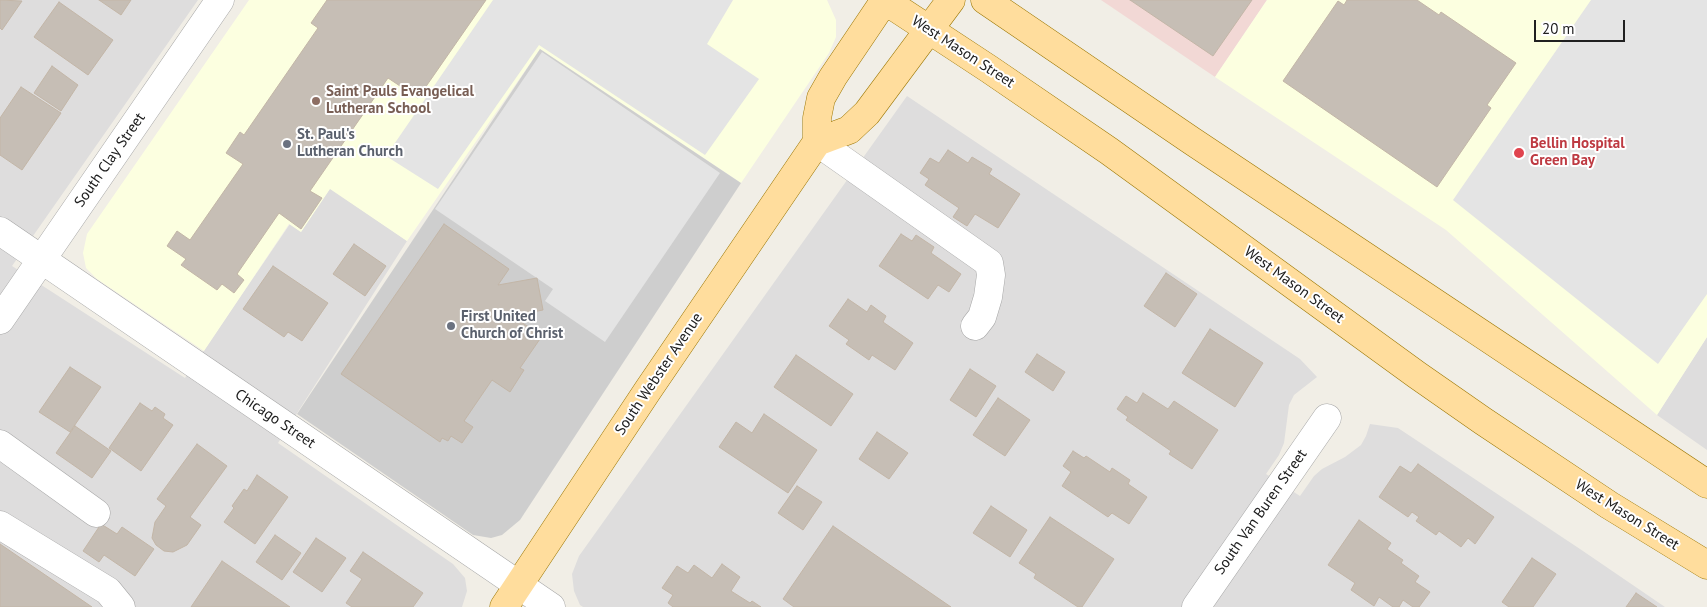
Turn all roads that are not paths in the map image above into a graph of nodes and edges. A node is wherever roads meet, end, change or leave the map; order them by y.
1 (220, 0) edge
2 (884, 0) edge
3 (951, 0) edge
4 (985, 0) edge
5 (929, 30) junction
6 (817, 142) junction
7 (0, 231) edge
8 (41, 260) junction
9 (0, 320) edge
10 (976, 326) dead end
11 (1327, 418) dead end
12 (0, 444) edge
13 (1707, 484) edge
14 (96, 513) dead end
15 (0, 525) edge
16 (1707, 565) edge
17 (512, 596) edge
18 (120, 607) edge
19 (551, 607) edge
20 (1196, 607) edge

1 - 8 street, South Clay Street
2 - 5 main road, West Mason Street
2 - 6 main road
3 - 5 main road
4 - 13 main road
5 - 6 main road
5 - 16 main road, West Mason Street
6 - 10 street
6 - 17 main road, South Webster Avenue
7 - 8 street, Chicago Street
8 - 9 street, South Clay Street
8 - 17 street, Chicago Street
11 - 20 street, South Van Buren Street
12 - 14 street
15 - 18 street
17 - 19 street, Chicago Street

